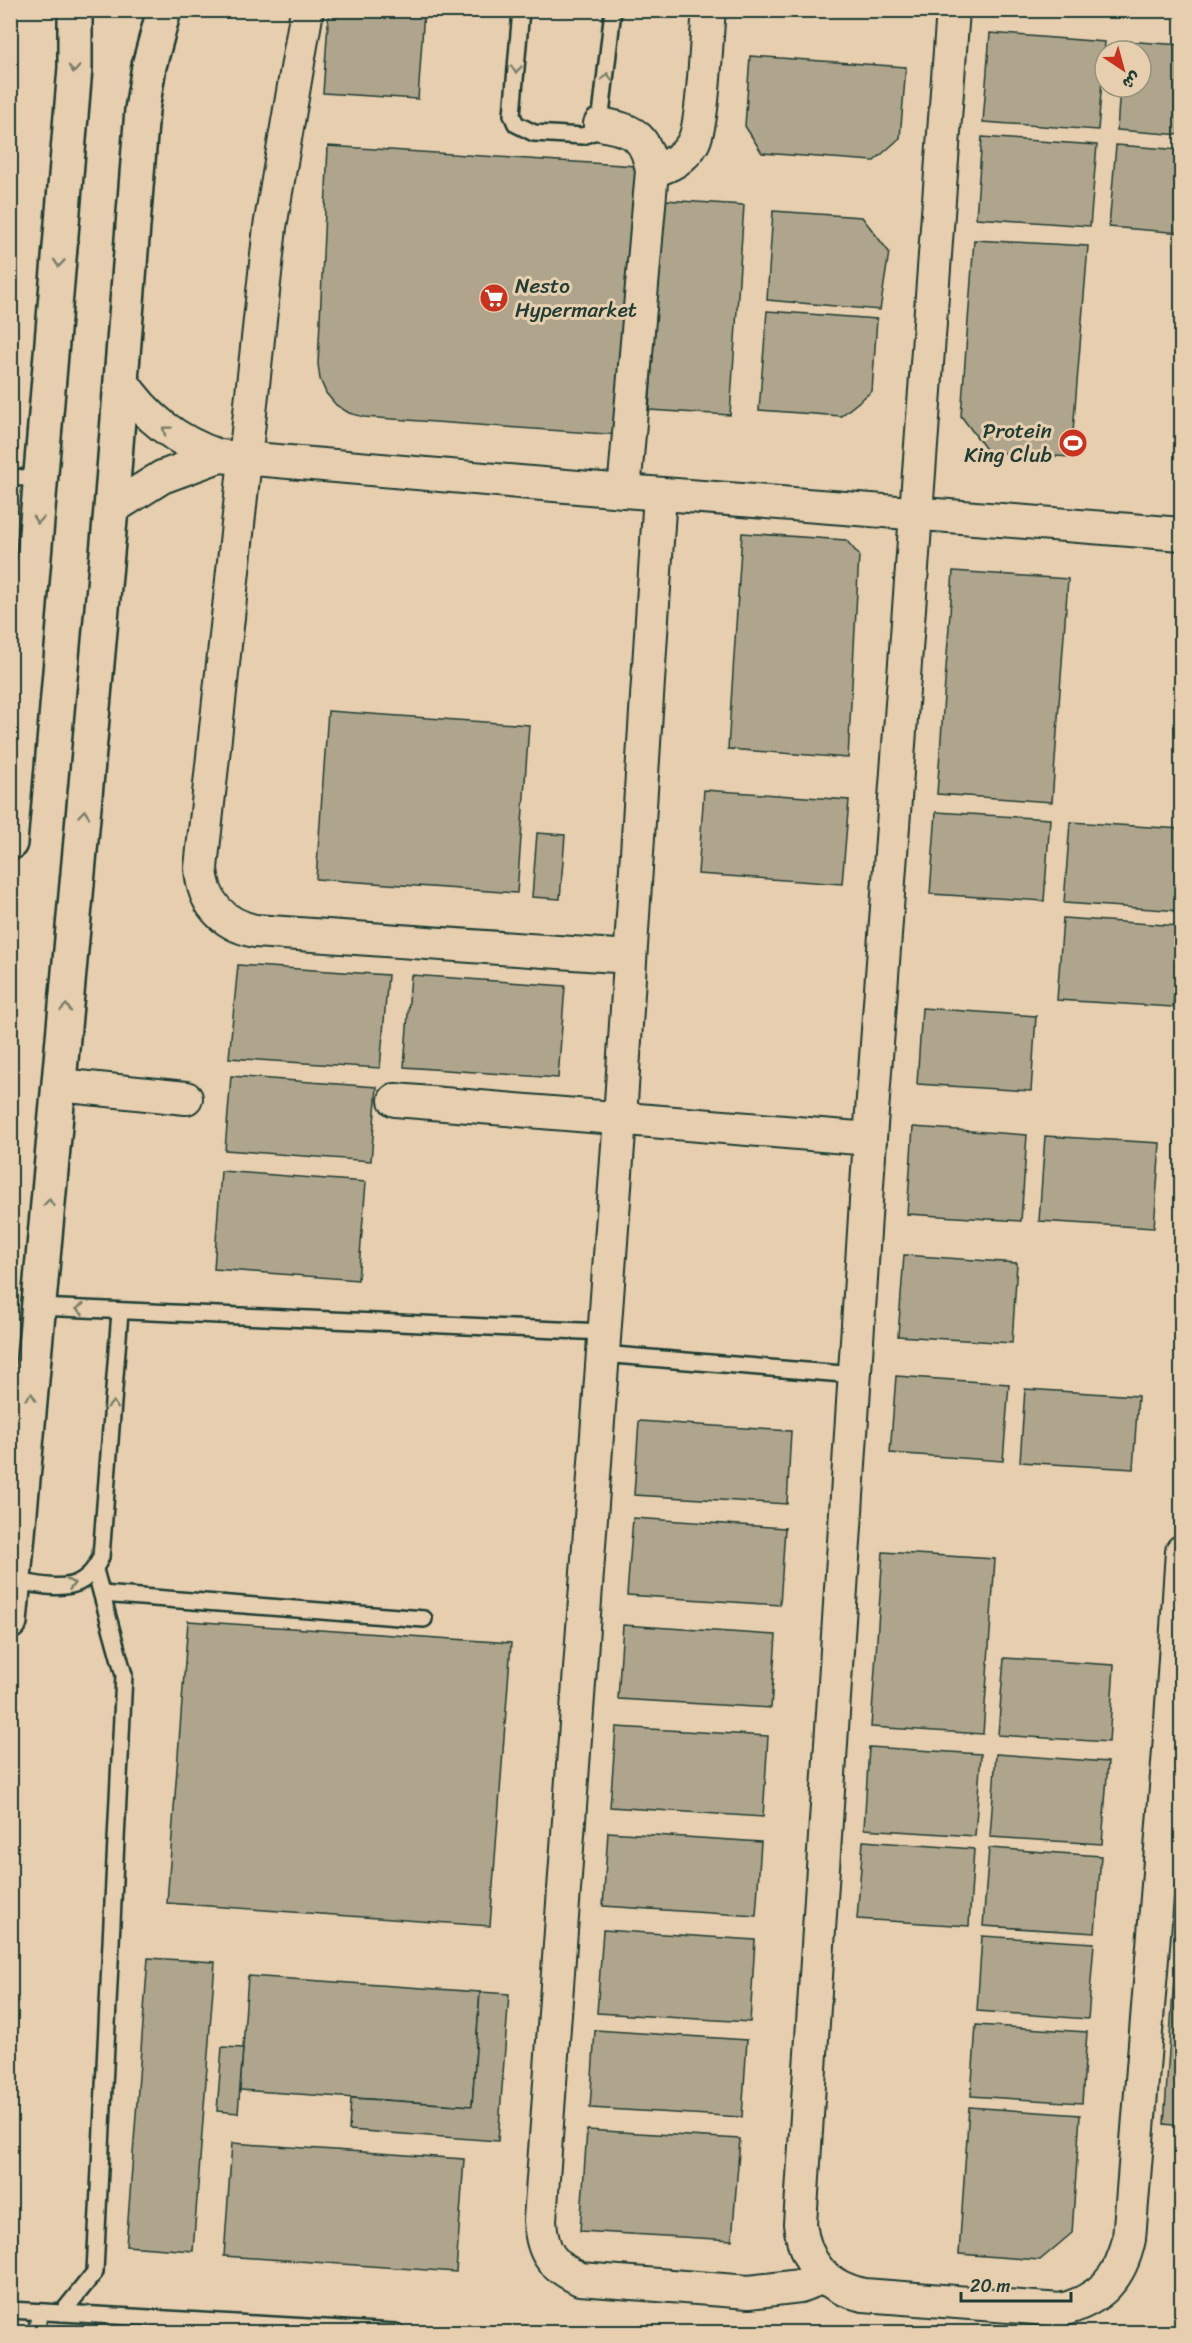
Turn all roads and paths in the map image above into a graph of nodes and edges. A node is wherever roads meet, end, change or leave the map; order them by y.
1 (75, 10) edge
2 (164, 10) edge
3 (307, 10) edge
4 (521, 10) edge
5 (613, 10) edge
6 (709, 10) edge
7 (953, 10) edge
8 (600, 124) junction
9 (652, 171) junction
10 (121, 380) junction
11 (232, 457) junction
12 (26, 478) edge
13 (624, 491) junction
14 (660, 494) junction
15 (111, 509) junction
16 (916, 514) junction
17 (1182, 534) edge
18 (16, 724) edge
19 (10, 843) edge
20 (630, 957) junction
21 (59, 1085) junction
22 (186, 1098) dead end
23 (395, 1100) dead end
24 (620, 1118) junction
25 (870, 1138) junction
26 (39, 1307) junction
27 (120, 1312) junction
28 (603, 1343) junction
29 (855, 1375) junction
30 (1182, 1551) edge
31 (95, 1570) junction
32 (14, 1581) junction
33 (102, 1594) junction
34 (424, 1619) dead end
35 (10, 1622) edge
36 (1175, 1752) edge
37 (824, 2277) junction
38 (10, 2310) edge
39 (39, 2312) junction
40 (62, 2313) junction
41 (37, 2332) edge
42 (396, 2332) edge

1 -> 12 main road
2 - 10 main road
3 - 11 street
4 -> 8 lane
8 -> 5 lane
6 - 9 street
7 - 16 street
8 - 9 street
9 - 13 street
11 -> 10 street
10 - 15 main road
11 - 13 street
11 - 15 street
11 - 20 street
12 -> 18 main road
13 - 14 street
14 - 16 street
14 - 20 street
21 -> 15 main road
16 - 17 street
16 - 25 street
18 - 19 main road
20 - 24 street
21 - 22 street
26 -> 21 main road
23 - 24 street
24 - 25 street
24 - 28 street
25 - 29 street
27 -> 26 lane
32 -> 26 main road
27 - 28 lane
31 -> 27 lane
28 - 29 lane
28 - 37 street
29 - 37 street
30 - 36 street
32 -> 31 lane
31 - 33 lane
32 - 35 main road
33 - 34 lane
33 - 40 lane
36 - 37 street
38 - 39 lane
39 - 40 lane
39 - 41 lane
40 - 42 lane

